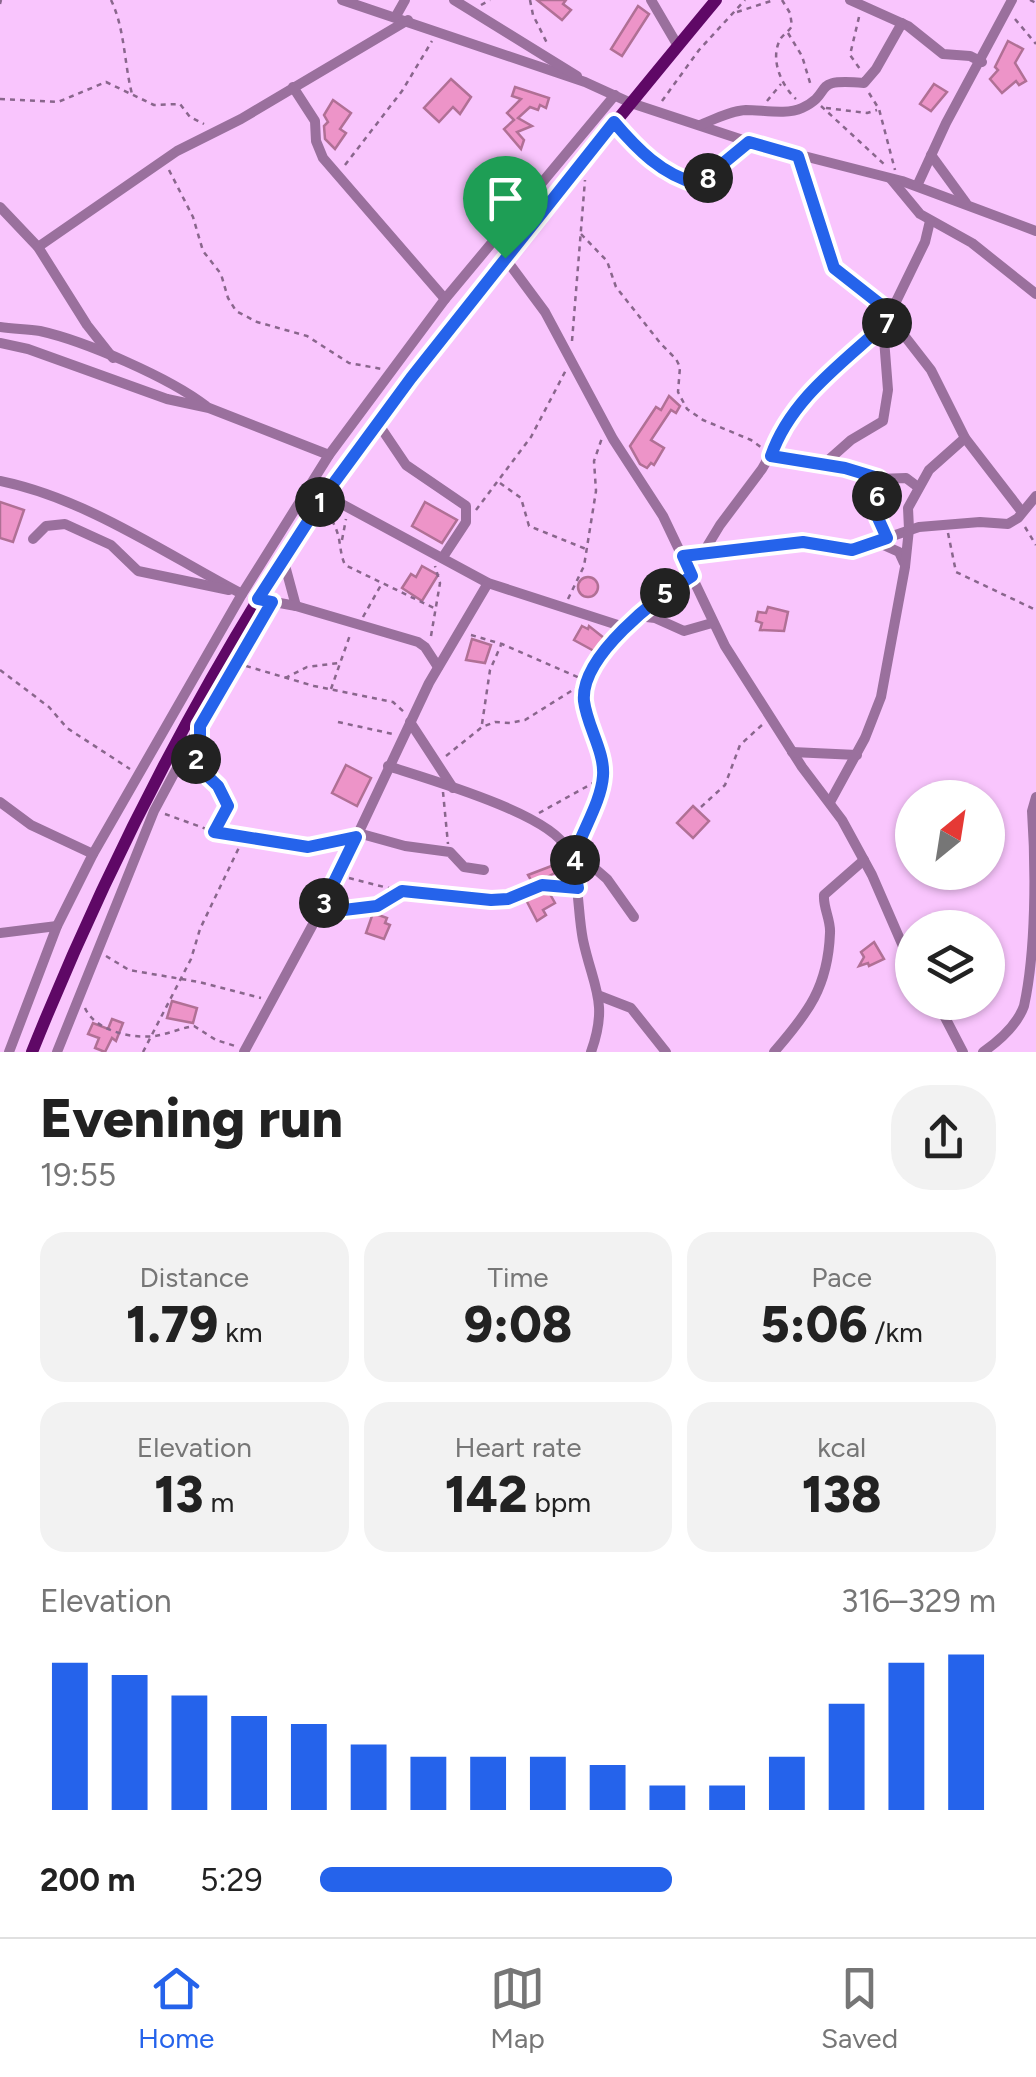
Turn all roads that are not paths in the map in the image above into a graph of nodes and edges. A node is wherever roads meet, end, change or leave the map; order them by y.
1 (342, 0) edge
2 (406, 0) edge
3 (454, 0) edge
4 (651, 0) edge
5 (697, 0) edge
6 (716, 0) edge
7 (850, 0) edge
8 (1010, 5) edge
9 (396, 16) junction
10 (702, 17) junction
11 (408, 20) junction
12 (902, 23) junction
13 (678, 46) junction
14 (982, 62) junction
15 (585, 82) junction
16 (292, 87) junction
17 (615, 95) junction
18 (631, 103) junction
19 (699, 126) junction
20 (930, 155) junction
21 (890, 178) junction
22 (917, 186) junction
23 (967, 204) junction
24 (0, 207) edge
25 (930, 221) junction
26 (1036, 231) edge
27 (38, 247) junction
28 (505, 258) junction
29 (1036, 294) edge
30 (446, 299) junction
31 (888, 319) junction
32 (0, 326) edge
33 (0, 344) edge
34 (114, 358) junction
35 (209, 408) junction
36 (378, 422) junction
37 (965, 438) junction
38 (329, 455) junction
39 (771, 456) junction
40 (825, 464) junction
41 (878, 478) junction
42 (0, 480) edge
43 (918, 487) junction
44 (1036, 496) edge
45 (322, 499) junction
46 (1020, 515) junction
47 (909, 529) junction
48 (33, 539) dead end
49 (883, 540) junction
50 (703, 553) junction
51 (683, 556) junction
52 (283, 558) junction
53 (438, 560) junction
54 (905, 567) junction
55 (692, 576) junction
56 (488, 583) junction
57 (239, 592) junction
58 (265, 600) junction
59 (296, 606) junction
60 (638, 616) junction
61 (712, 623) junction
62 (627, 628) junction
63 (454, 644) junction
64 (428, 646) junction
65 (438, 667) junction
66 (407, 728) junction
67 (792, 752) junction
68 (857, 755) junction
69 (388, 766) junction
70 (449, 788) junction
71 (1036, 797) edge
72 (0, 802) edge
73 (830, 802) junction
74 (357, 835) junction
75 (93, 854) junction
76 (575, 858) junction
77 (864, 860) junction
78 (484, 870) dead end
79 (634, 917) dead end
80 (57, 926) junction
81 (895, 929) edge
82 (0, 933) edge
83 (600, 996) junction
84 (946, 1020) edge
85 (245, 1050) edge
86 (9, 1052) edge
87 (32, 1052) edge
88 (56, 1052) edge
89 (591, 1052) edge
90 (666, 1052) edge
91 (774, 1052) edge
92 (963, 1052) edge
93 (983, 1052) edge

1 - 9 street
2 - 9 street
3 - 15 street
4 - 13 street
5 - 10 street
6 - 10 main road
7 - 12 street
8 - 14 street
9 - 11 street
10 - 13 main road
11 - 15 street
11 - 16 street
12 - 14 street
12 - 19 street
13 - 18 main road
14 - 20 street
15 - 17 street
16 - 27 street
16 - 30 street
17 - 18 street
17 - 30 street
18 - 19 street
18 - 28 main road
19 - 21 street
20 - 22 street
20 - 23 street
21 - 22 street
21 - 25 street
22 - 23 street
23 - 26 street
24 - 27 street
25 - 29 street
25 - 31 street
27 - 34 street
28 - 36 main road
28 - 51 street
30 - 38 street
31 - 37 street
31 - 39 street
31 - 40 street
32 - 34 street
33 - 35 street
34 - 35 street
35 - 38 street
36 - 45 main road
36 - 53 street
37 - 43 street
37 - 46 street
38 - 57 street
39 - 40 street
39 - 50 street
40 - 41 street
41 - 43 street
41 - 49 street
42 - 57 street
43 - 47 street
44 - 46 street
45 - 52 main road
45 - 53 street
46 - 47 street
47 - 49 street
47 - 54 street
48 - 57 street
49 - 50 street
49 - 54 street
50 - 51 street
51 - 55 street
52 - 58 main road
52 - 59 street
53 - 56 street
54 - 68 street
55 - 60 street
55 - 61 street
56 - 62 street
56 - 63 street
57 - 75 street
58 - 59 street
58 - 87 main road
58 - 88 street
59 - 64 street
60 - 61 street
60 - 62 street
61 - 67 street
62 - 76 street
63 - 64 street
63 - 65 street
64 - 65 street
65 - 66 street
66 - 69 street
66 - 70 street
67 - 68 street
67 - 73 street
68 - 73 street
69 - 70 street
69 - 74 street
70 - 76 street
71 - 93 street
72 - 75 street
73 - 77 street
74 - 78 street
74 - 85 street
75 - 80 street
76 - 79 street
76 - 83 street
77 - 81 street
77 - 91 street
80 - 82 street
80 - 86 street
83 - 89 street
83 - 90 street
84 - 92 street

